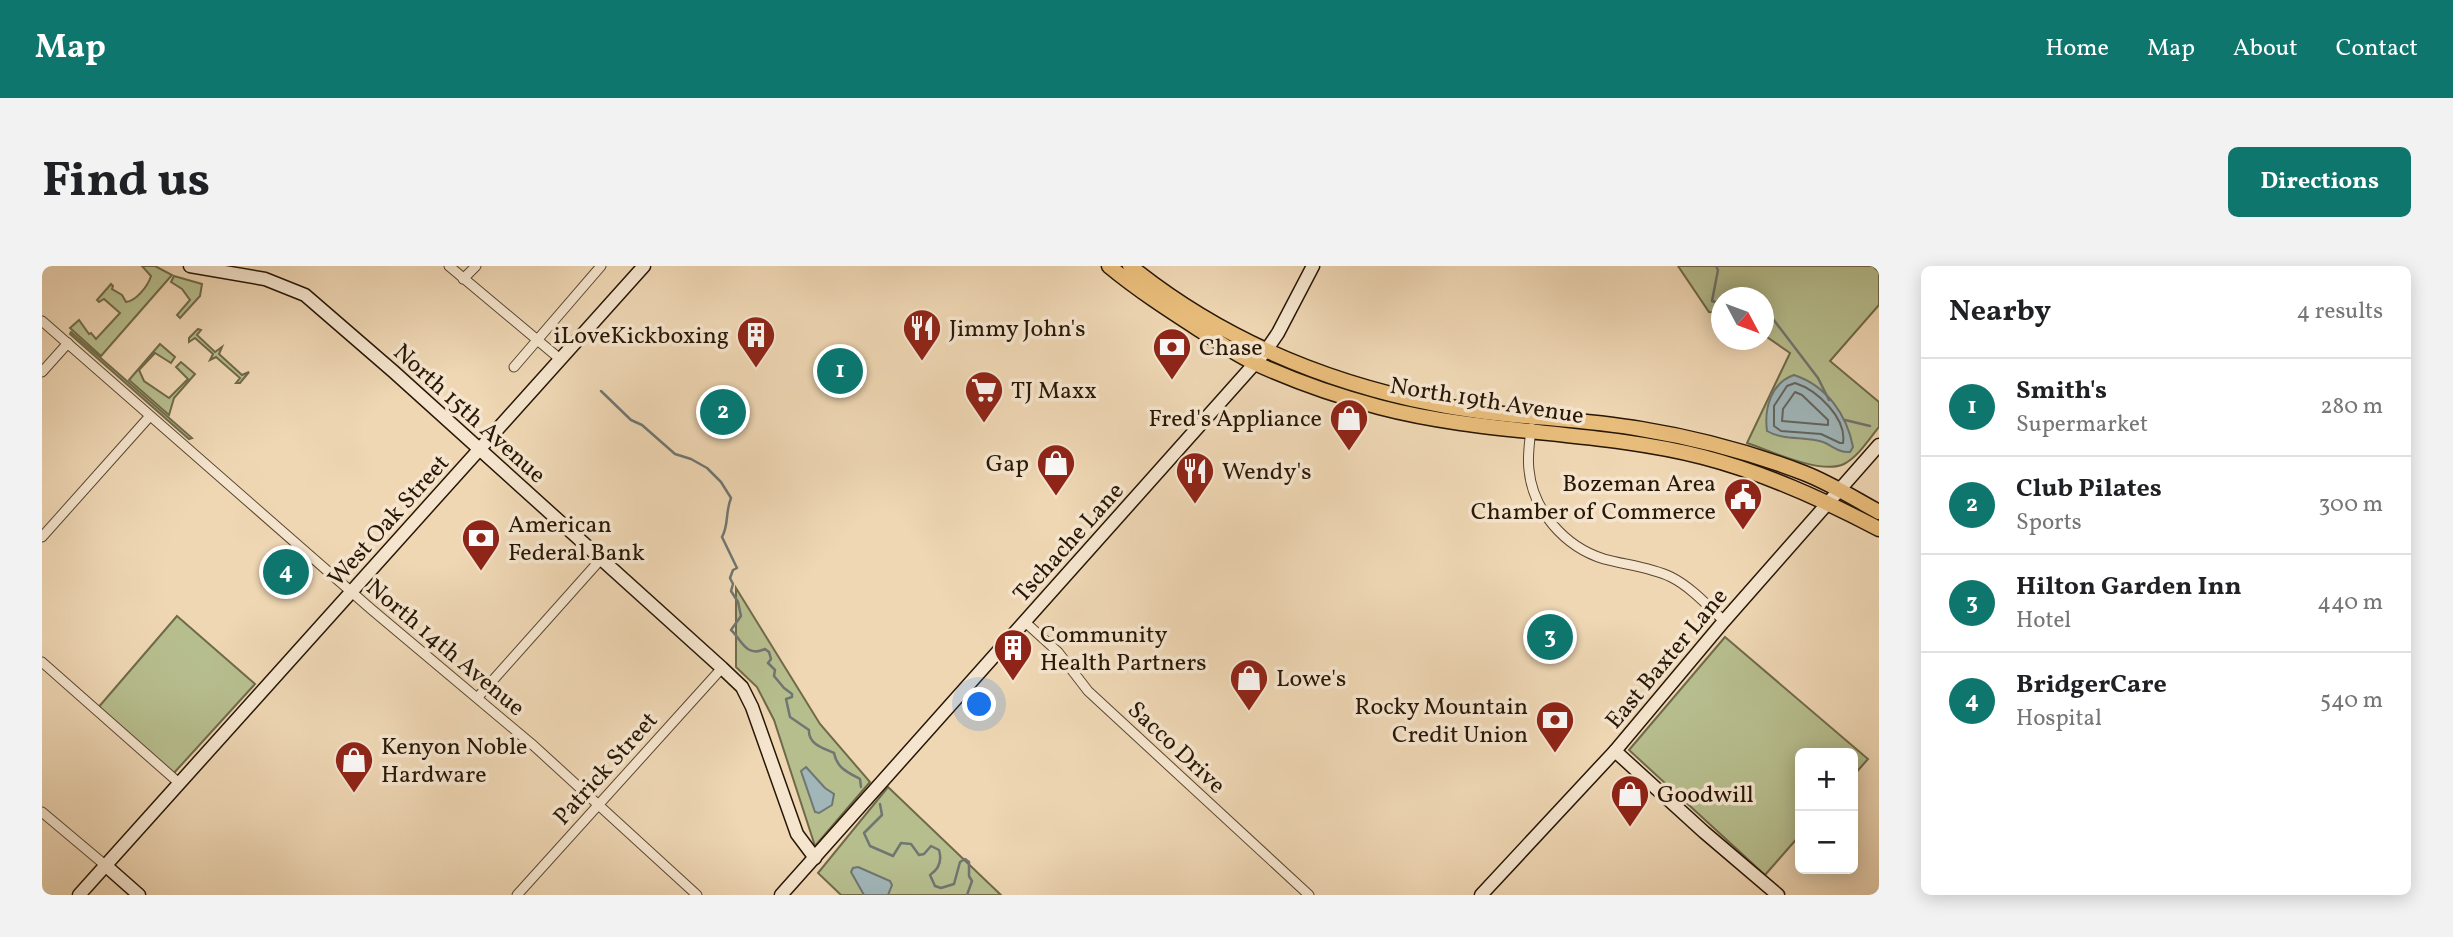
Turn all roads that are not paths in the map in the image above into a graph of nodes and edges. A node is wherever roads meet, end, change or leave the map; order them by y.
1 (190, 266) edge
2 (449, 266) edge
3 (476, 266) edge
4 (601, 266) edge
5 (644, 266) edge
6 (1109, 266) edge
7 (1130, 266) edge
8 (1312, 266) edge
9 (463, 279) junction
10 (42, 321) edge
11 (538, 339) junction
12 (68, 343) junction
13 (1265, 352) junction
14 (560, 359) junction
15 (1255, 363) junction
16 (514, 367) dead end
17 (42, 372) edge
18 (1532, 415) junction
19 (150, 416) junction
20 (1531, 431) junction
21 (1879, 445) edge
22 (479, 450) junction
23 (1839, 490) junction
24 (1828, 502) junction
25 (1879, 512) edge
26 (1879, 529) edge
27 (42, 537) edge
28 (601, 559) junction
29 (352, 592) junction
30 (1724, 621) junction
31 (1025, 622) junction
32 (42, 662) edge
33 (722, 668) junction
34 (478, 698) junction
35 (1615, 751) junction
36 (179, 783) junction
37 (598, 805) junction
38 (42, 812) edge
39 (814, 858) junction
40 (105, 865) junction
41 (79, 895) edge
42 (139, 895) edge
43 (517, 895) edge
44 (697, 895) edge
45 (781, 895) edge
46 (1309, 895) edge
47 (1481, 895) edge
48 (1779, 895) edge

1 - 22 street, North 15th Avenue
2 - 9 street
3 - 9 street
4 - 11 street
5 - 14 street, West Oak Street
6 - 15 main road, North 19th Avenue
7 - 13 main road, North 19th Avenue
8 - 13 street, Tschache Lane
9 - 11 street
10 - 12 street, North 14th Avenue
11 - 14 street
11 - 16 street
12 - 17 street
12 - 19 street, North 14th Avenue
13 - 15 street, Tschache Lane
13 - 18 main road, North 19th Avenue
14 - 22 street, West Oak Street
15 - 20 main road, North 19th Avenue
15 - 31 street, Tschache Lane
18 - 20 street
18 - 23 main road, North 19th Avenue
19 - 27 street
19 - 29 street, North 14th Avenue
20 - 24 main road, North 19th Avenue
20 - 30 street
21 - 23 street, East Baxter Lane
22 - 28 street, North 15th Avenue
22 - 29 street, West Oak Street
23 - 24 street, East Baxter Lane
23 - 25 main road, North 19th Avenue
24 - 26 main road, North 19th Avenue
24 - 30 street, East Baxter Lane
28 - 33 street, North 15th Avenue
28 - 34 street
29 - 34 street, North 14th Avenue
29 - 36 street, West Oak Street
30 - 35 street, East Baxter Lane
31 - 39 street, Tschache Lane
31 - 46 street, Sacco Drive
32 - 36 street
33 - 37 street, Patrick Street
33 - 39 street, North 15th Avenue
34 - 37 street, North 14th Avenue
35 - 47 street, East Baxter Lane
35 - 48 street
36 - 40 street, West Oak Street
37 - 43 street, Patrick Street
37 - 44 street, North 14th Avenue
38 - 40 street
39 - 45 street, Tschache Lane
40 - 41 street, West Oak Street
40 - 42 street

